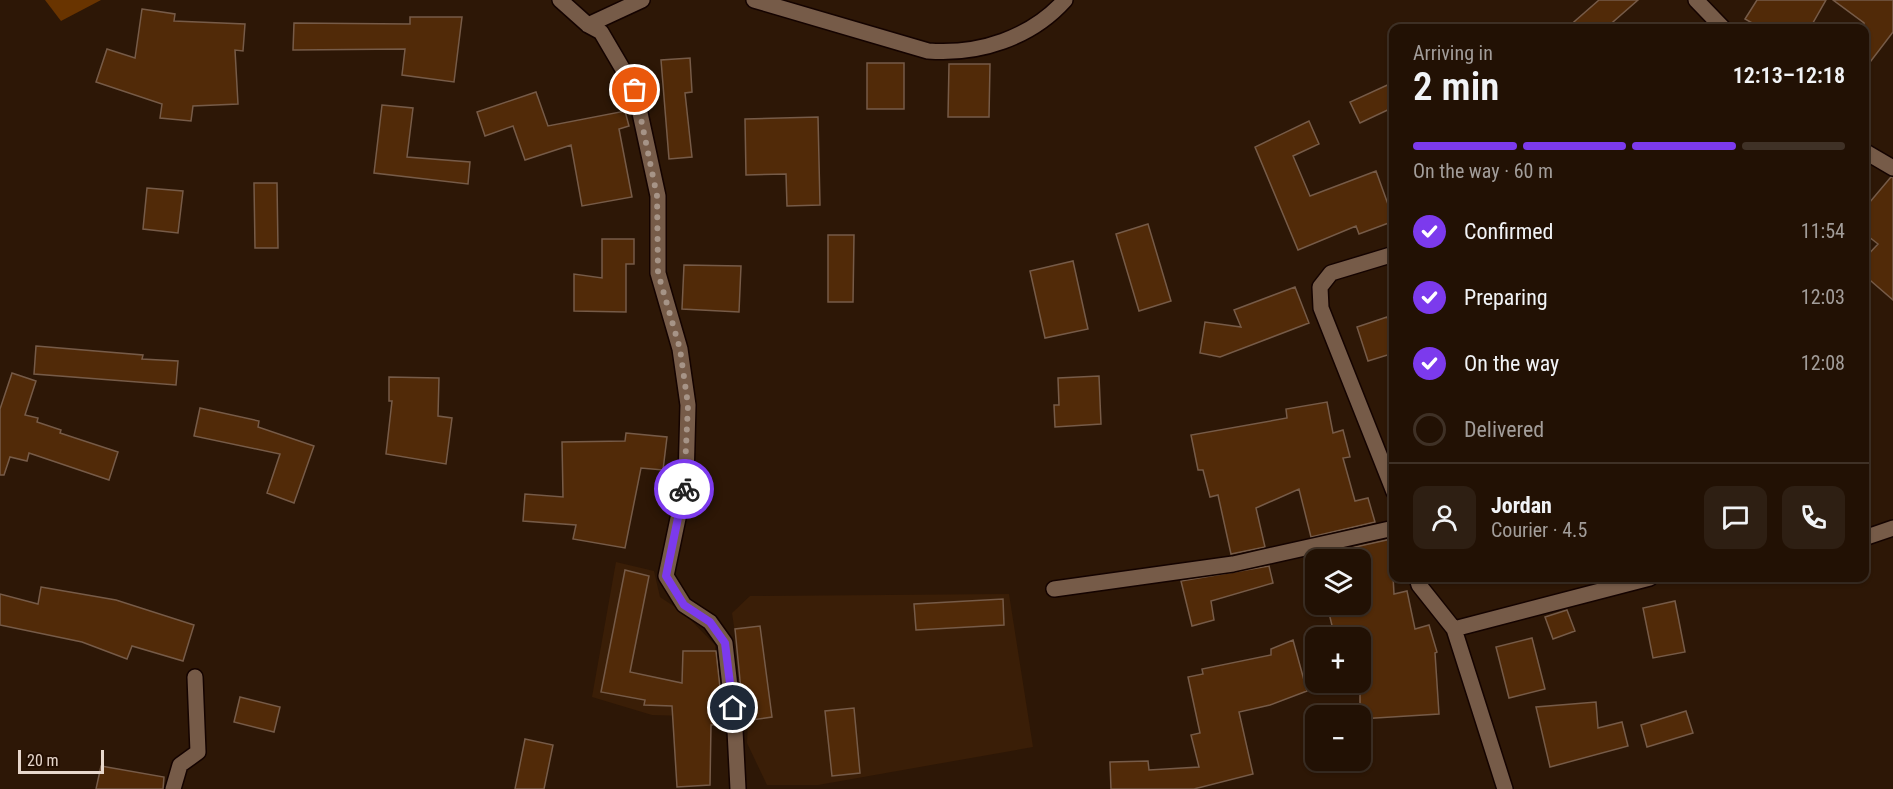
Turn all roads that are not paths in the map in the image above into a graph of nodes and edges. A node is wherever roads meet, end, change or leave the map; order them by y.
1 (560, 0) edge
2 (642, 0) edge
3 (754, 0) edge
4 (1065, 0) edge
5 (1696, 0) edge
6 (777, 4) edge
7 (1719, 24) edge
8 (588, 25) junction
9 (1869, 154) edge
10 (1893, 168) edge
11 (1389, 256) edge
12 (1389, 479) edge
13 (1893, 528) edge
14 (1389, 529) edge
15 (1869, 536) edge
16 (1418, 582) edge
17 (1635, 582) edge
18 (1054, 589) dead end
19 (1454, 629) junction
20 (195, 677) dead end
21 (173, 789) edge
22 (738, 789) edge
23 (1505, 789) edge

1 - 8 street
2 - 8 street
3 - 6 street
4 - 6 street
5 - 7 street
8 - 22 street
9 - 10 street
11 - 12 street
13 - 15 street
14 - 18 street
16 - 19 street
17 - 19 street
19 - 23 street
20 - 21 street

